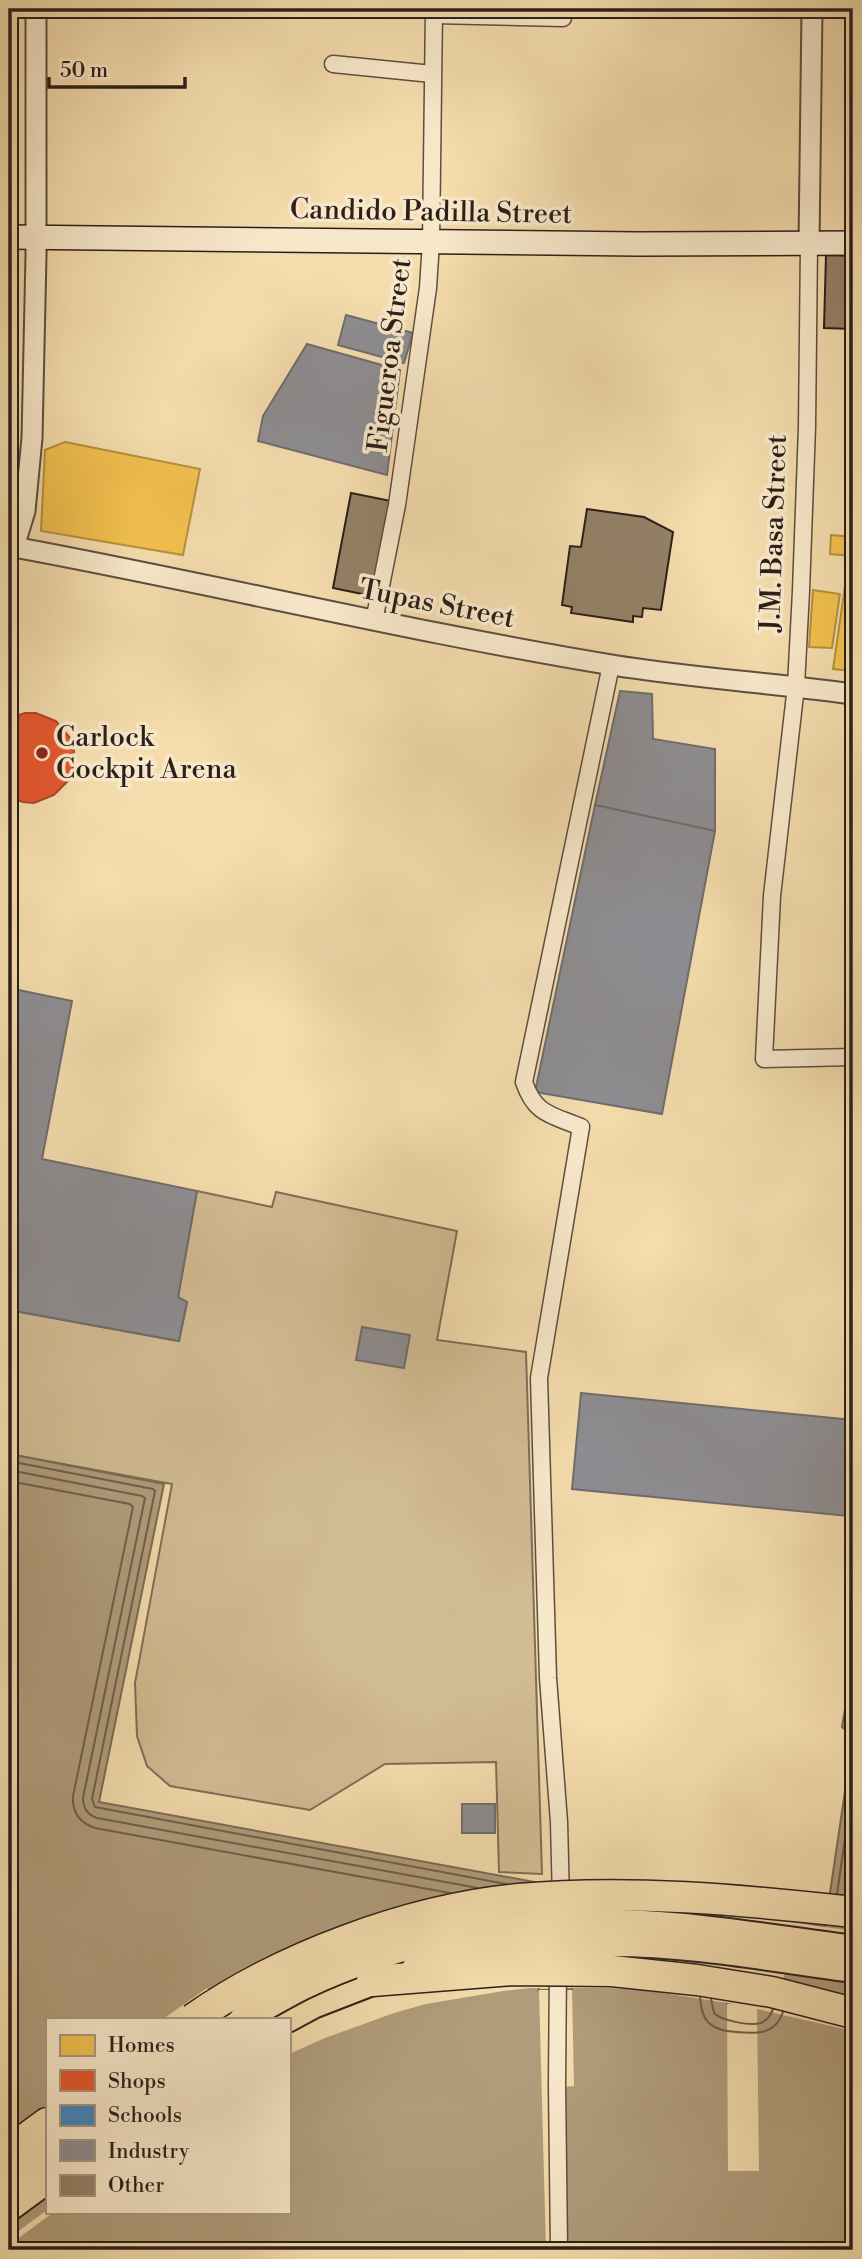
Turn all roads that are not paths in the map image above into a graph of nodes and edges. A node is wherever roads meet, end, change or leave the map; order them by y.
1 (36, 9) edge
2 (812, 9) edge
3 (434, 12) edge
4 (563, 18) dead end
5 (333, 64) dead end
6 (432, 74) junction
7 (9, 237) edge
8 (36, 237) junction
9 (431, 242) junction
10 (853, 243) edge
11 (809, 244) junction
12 (12, 546) edge
13 (374, 621) junction
14 (611, 665) junction
15 (796, 686) junction
16 (853, 694) edge
17 (853, 1057) edge
18 (853, 1913) edge
19 (853, 1949) edge
20 (853, 1969) edge
21 (372, 1981) junction
22 (853, 2013) edge
23 (194, 2018) edge
24 (245, 2018) edge
25 (289, 2018) edge
26 (46, 2124) edge
27 (9, 2151) edge
28 (46, 2155) edge
29 (46, 2181) edge
30 (9, 2182) edge
31 (9, 2208) edge
32 (559, 2250) edge

1 - 8 street
2 - 11 street, J.M. Basa Street
3 - 4 street
3 - 6 street, Figueroa Street
5 - 6 street
6 - 9 street, Figueroa Street
7 - 8 main road, Candido Padilla Street
8 - 9 main road, Candido Padilla Street
8 - 12 street
9 - 11 main road, Candido Padilla Street
9 - 13 street, Figueroa Street
10 - 11 main road, Candido Padilla Street
11 - 15 street, J.M. Basa Street
12 - 13 street, Tupas Street
13 - 14 street, Tupas Street
14 - 15 street, Tupas Street
14 - 32 street
15 - 16 street, Tupas Street
15 - 17 street, J.M. Basa Street
18 - 23 highway, bridge
19 - 24 highway, bridge
20 - 21 highway, bridge
21 - 22 highway, bridge
21 - 25 highway
26 - 27 highway
28 - 30 highway
29 - 31 highway

